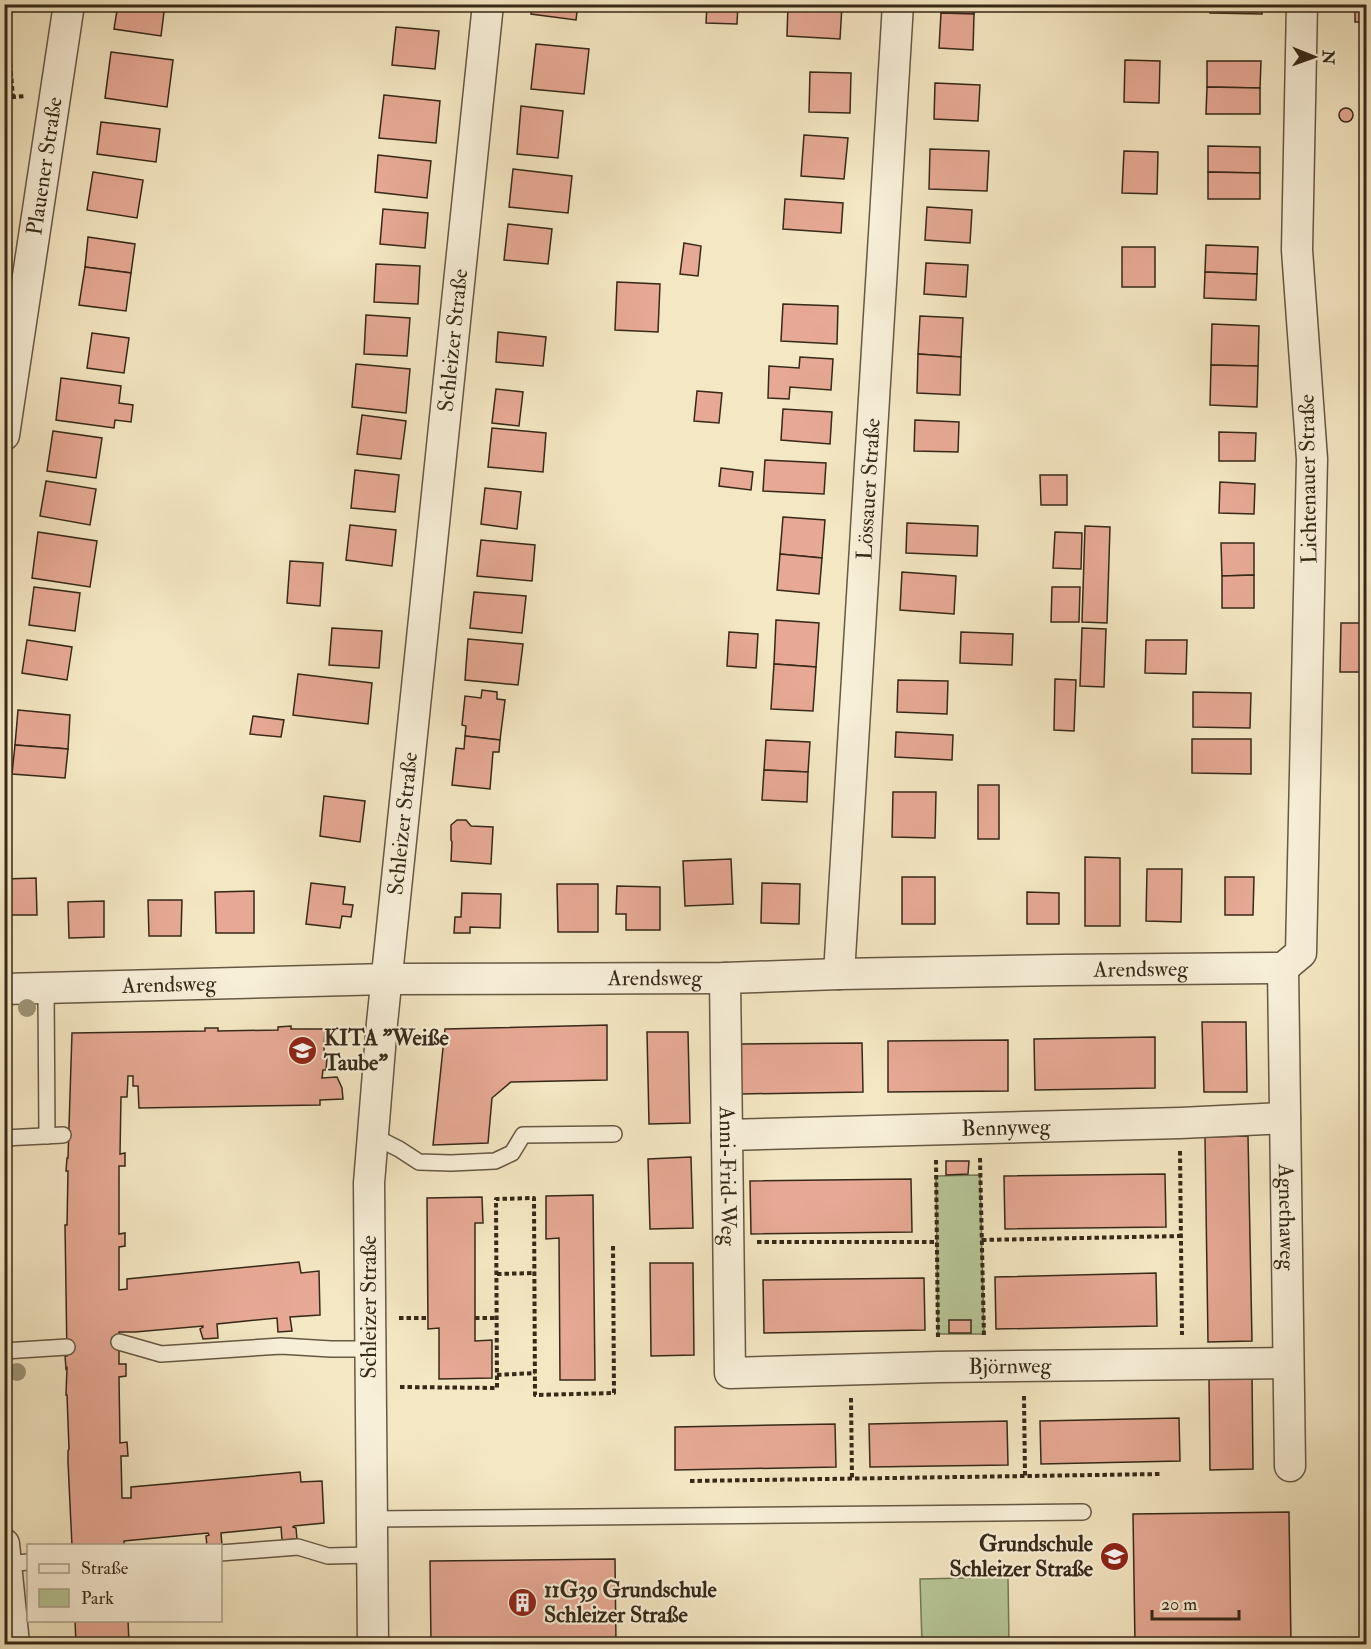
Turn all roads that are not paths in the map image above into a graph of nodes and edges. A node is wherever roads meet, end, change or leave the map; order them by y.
1 (69, 4) edge
2 (488, 4) edge
3 (898, 4) edge
4 (1302, 4) edge
5 (4, 435) edge
6 (1292, 960) junction
7 (839, 974) junction
8 (725, 978) junction
9 (387, 980) junction
10 (46, 988) junction
11 (4, 989) edge
12 (1285, 1118) junction
13 (614, 1134) dead end
14 (727, 1134) junction
15 (4, 1138) edge
16 (371, 1142) junction
17 (119, 1342) dead end
18 (67, 1347) dead end
19 (369, 1349) junction
20 (4, 1351) edge
21 (1288, 1363) junction
22 (730, 1373) joint
23 (1290, 1466) dead end
24 (1083, 1512) dead end
25 (371, 1519) junction
26 (222, 1553) edge
27 (372, 1555) junction
28 (13, 1557) edge
29 (14, 1644) edge
30 (373, 1644) edge

1 - 5 street, Plauener Straße
2 - 9 street, Schleizer Straße
3 - 7 street, Lössauer Straße
4 - 6 street, Lichtenauer Straße
6 - 7 street, Arendsweg
6 - 12 street, Agnethaweg
7 - 8 street, Arendsweg
8 - 9 street, Arendsweg
8 - 14 street, Anni-Frid-Weg
9 - 10 street, Arendsweg
9 - 16 street, Schleizer Straße
10 - 11 street, Arendsweg
10 - 15 lane
12 - 14 street, Bennyweg
12 - 21 street, Agnethaweg
13 - 16 lane
14 - 22 street, Anni-Frid-Weg
16 - 19 street, Schleizer Straße
17 - 19 lane
18 - 20 lane
19 - 25 street, Schleizer Straße
21 - 22 street, Björnweg
21 - 23 street, Agnethaweg
24 - 25 lane
25 - 27 street, Schleizer Straße
26 - 27 lane
27 - 30 street, Schleizer Straße
28 - 29 street

